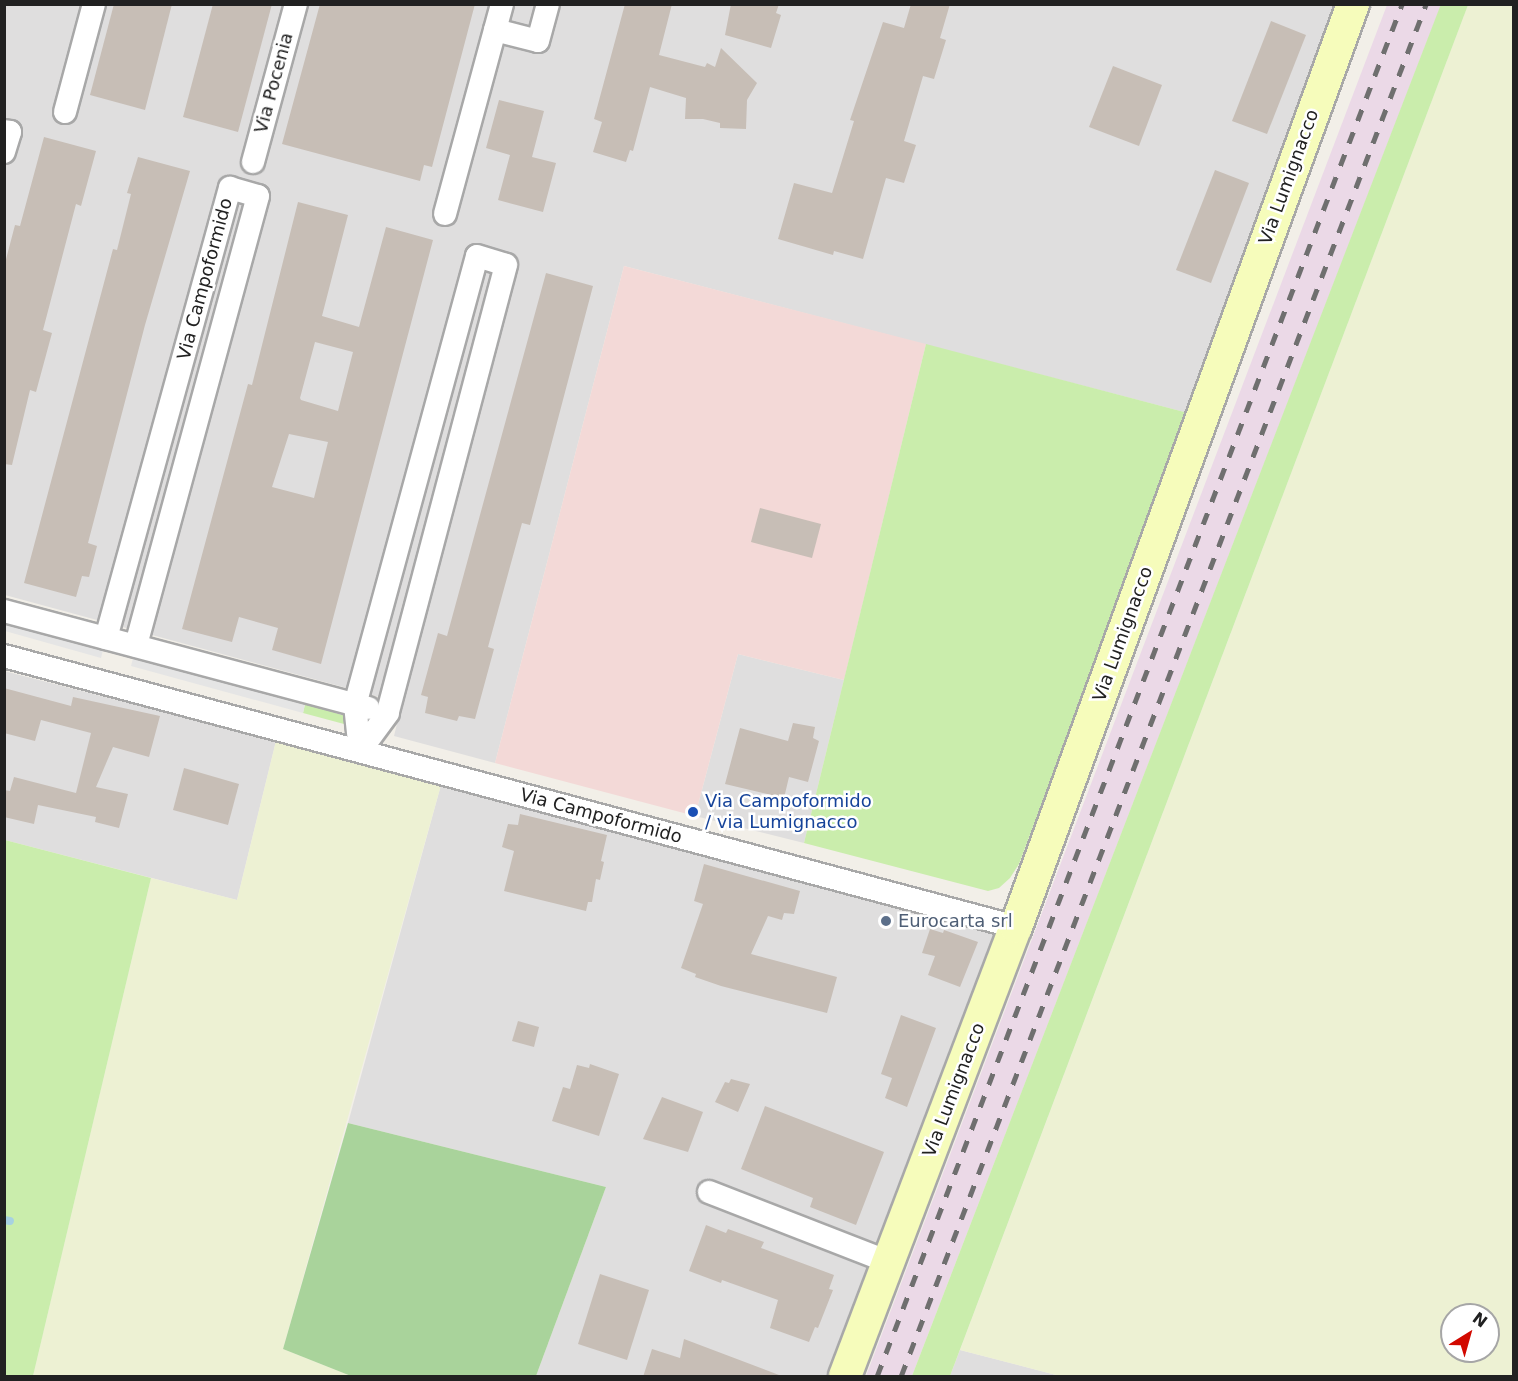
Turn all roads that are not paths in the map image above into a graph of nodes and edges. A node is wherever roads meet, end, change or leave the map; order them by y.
1 (94, 4) edge
2 (296, 4) edge
3 (502, 4) edge
4 (548, 4) edge
5 (1353, 4) edge
6 (495, 30) junction
7 (65, 112) dead end
8 (4, 131) edge
9 (4, 153) edge
10 (253, 162) dead end
11 (445, 214) dead end
12 (4, 611) edge
13 (106, 638) junction
14 (136, 646) junction
15 (4, 656) edge
16 (355, 705) junction
17 (388, 713) junction
18 (360, 751) junction
19 (1016, 927) junction
20 (709, 1192) dead end
21 (889, 1262) junction
22 (845, 1377) edge

1 - 7 street
2 - 10 street, Via Pocenia
3 - 6 street
4 - 6 street
5 - 19 main road, Via Lumignacco
6 - 11 street
8 - 9 street
12 - 13 street
13 - 14 street
13 - 14 street, Via Campoformido
14 - 16 street
15 - 18 street, Via Campoformido
16 - 17 street
16 - 17 street
16 - 18 street
17 - 18 street
18 - 19 street, Via Campoformido
19 - 21 main road, Via Lumignacco
20 - 21 street
21 - 22 main road, Via Lumignacco

